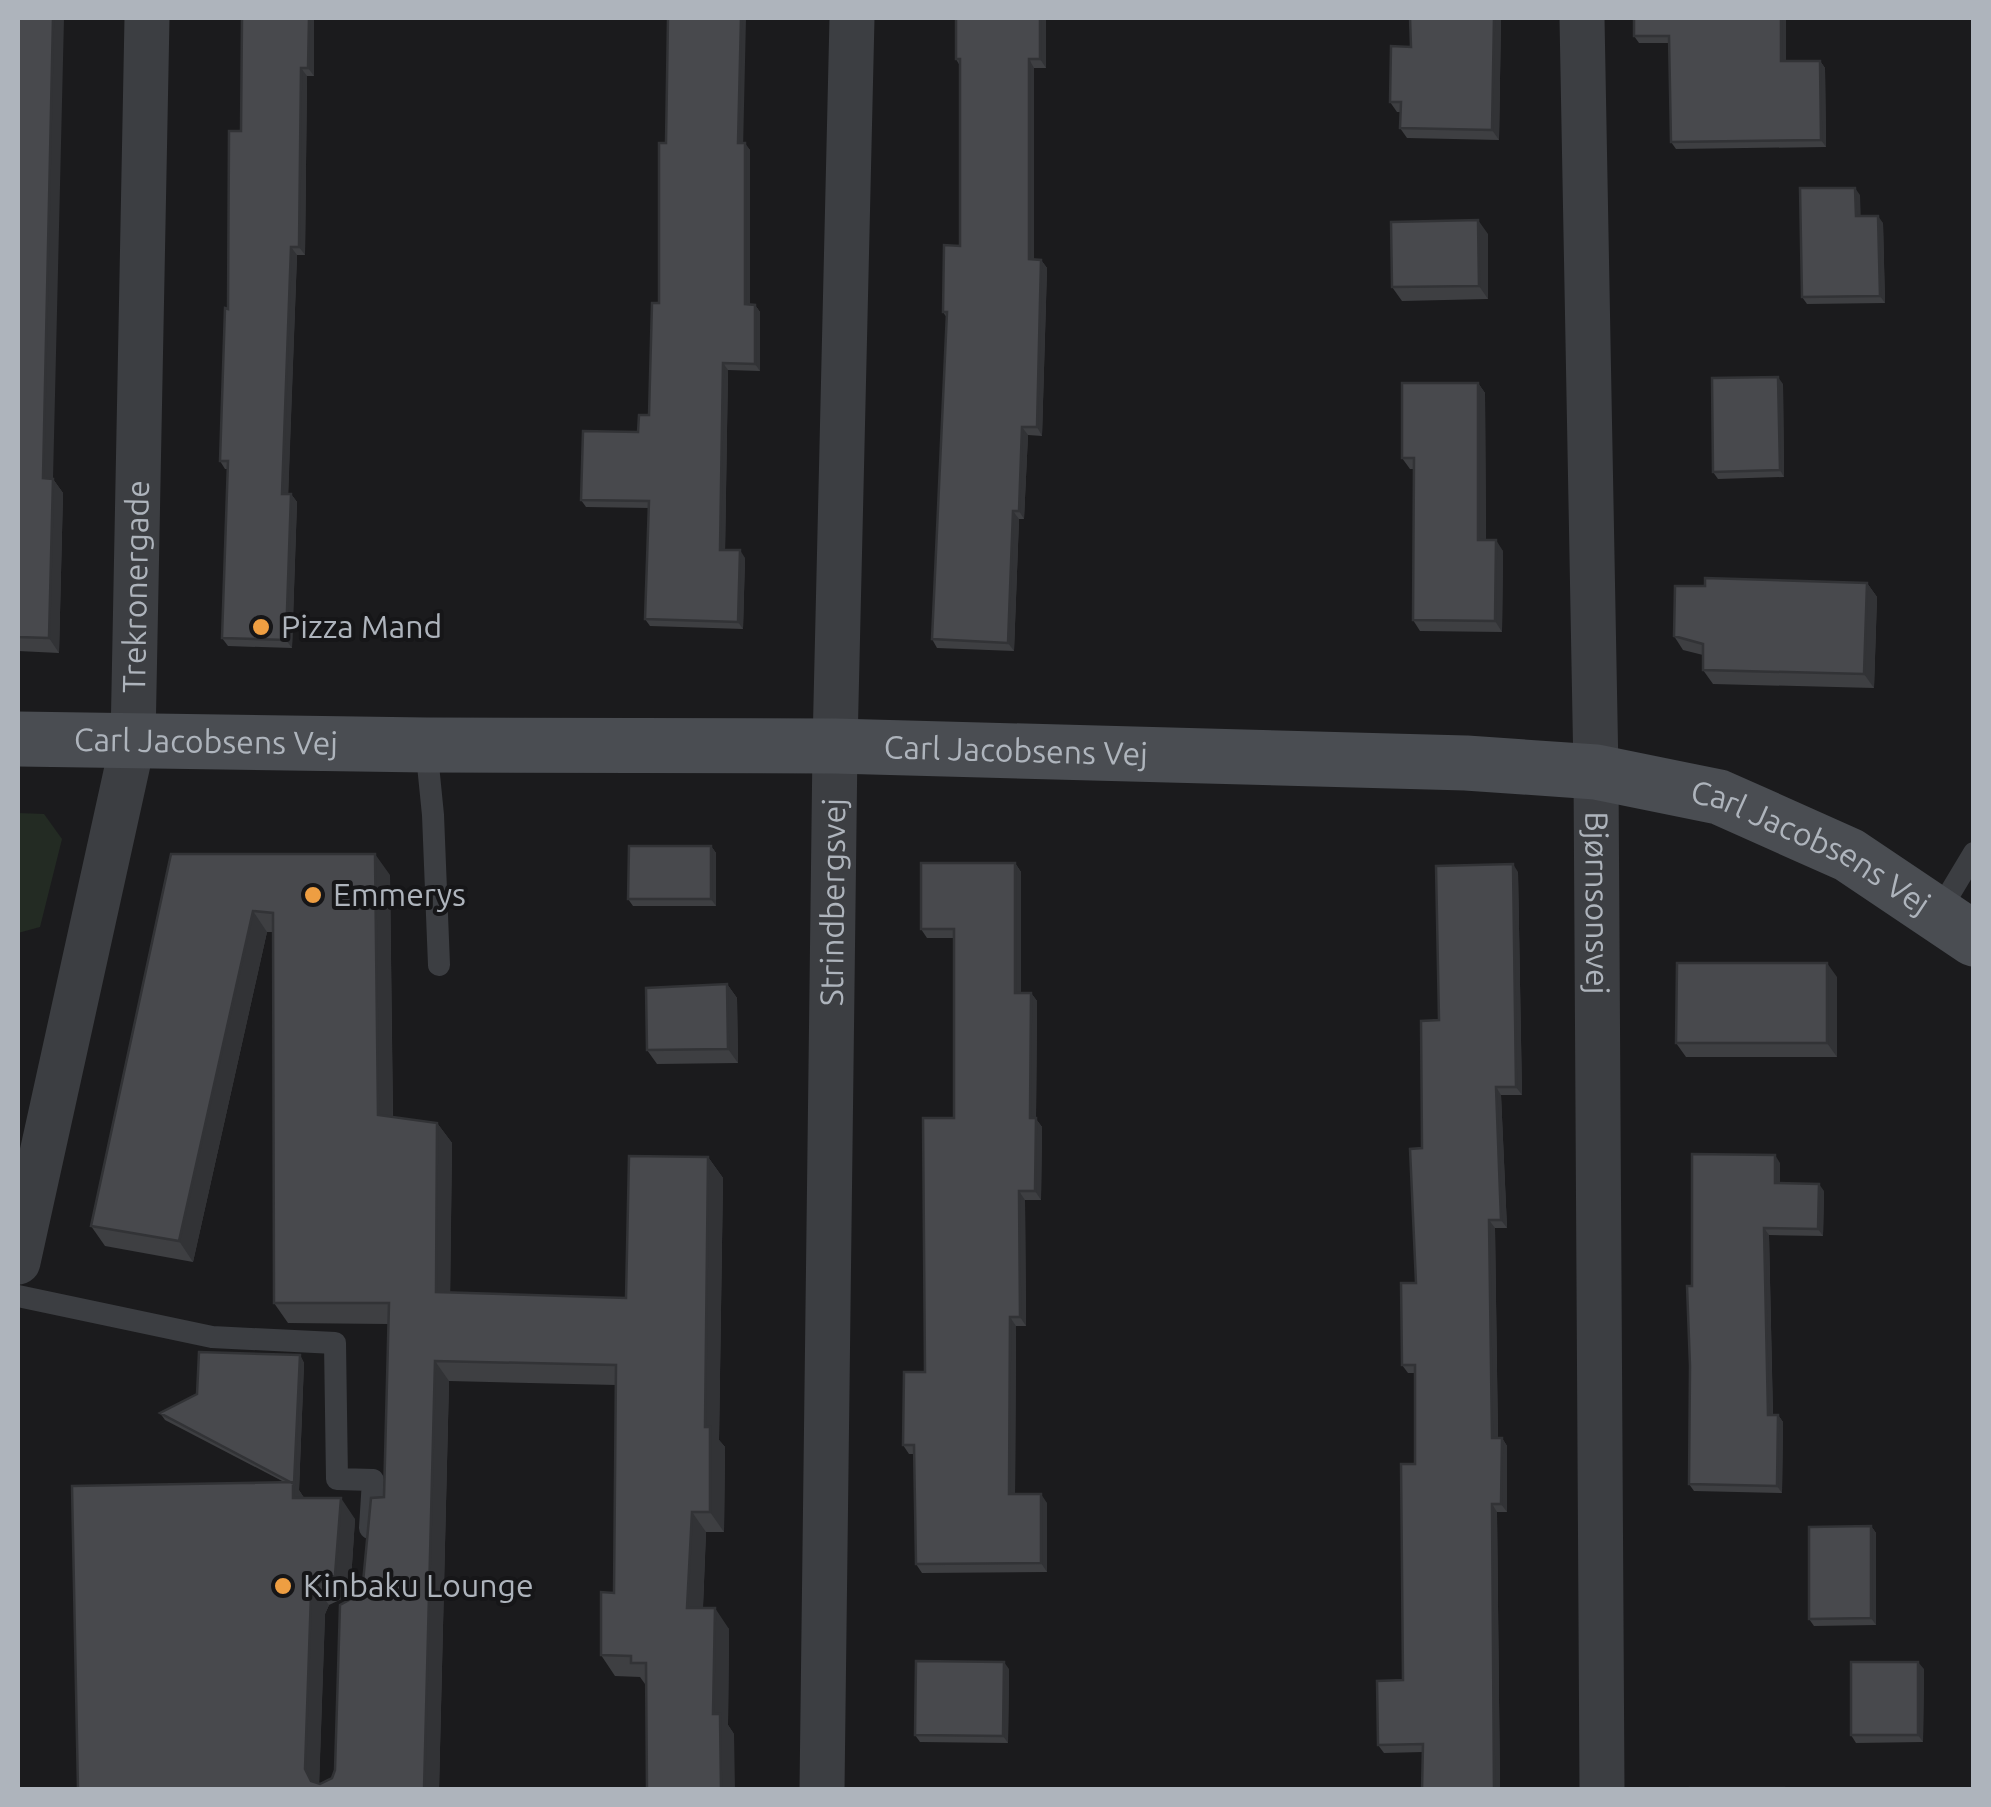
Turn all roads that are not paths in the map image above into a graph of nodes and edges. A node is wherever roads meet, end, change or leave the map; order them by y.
1 (147, 18) edge
2 (852, 18) edge
3 (1582, 18) edge
4 (18, 739) edge
5 (132, 741) junction
6 (426, 745) junction
7 (835, 746) junction
8 (1596, 772) junction
9 (1974, 853) edge
10 (1956, 926) edge
11 (440, 965) dead end
12 (18, 1262) edge
13 (18, 1296) edge
14 (368, 1552) edge
15 (822, 1790) edge
16 (1602, 1790) edge

1 - 5 street, Trekronergade
2 - 7 street, Strindbergsvej
3 - 8 street, Bjørnsonsvej
4 - 5 street, Carl Jacobsens Vej
5 - 6 street, Carl Jacobsens Vej
5 - 12 street, Trekronergade
6 - 7 street, Carl Jacobsens Vej
6 - 11 lane
7 - 8 street, Carl Jacobsens Vej
7 - 15 street, Strindbergsvej
8 - 10 street, Carl Jacobsens Vej
8 - 16 street, Bjørnsonsvej
9 - 10 lane
13 - 14 lane

